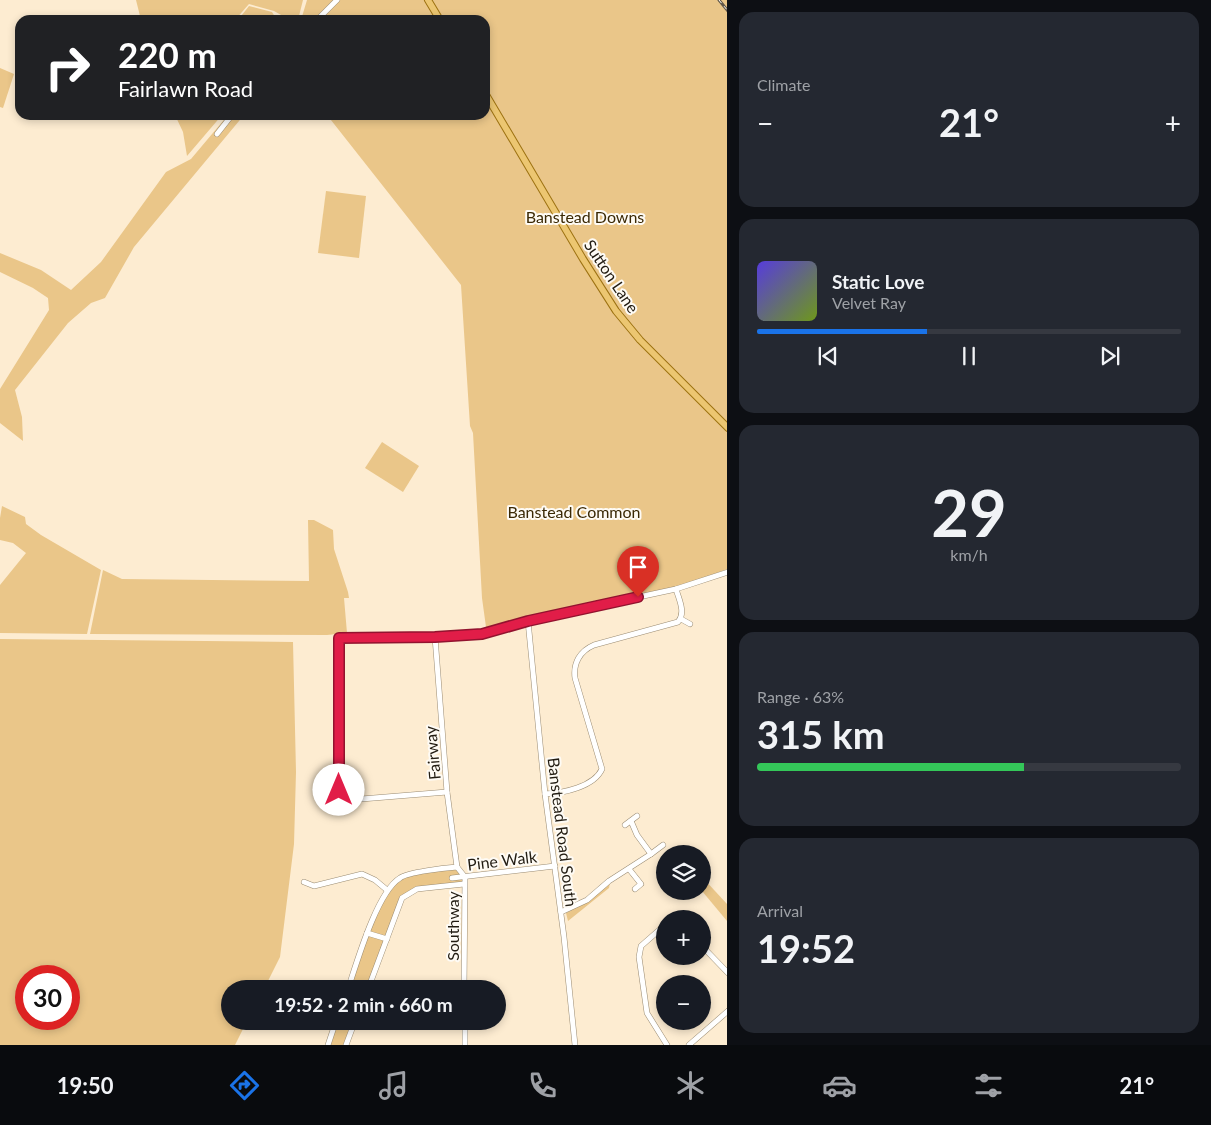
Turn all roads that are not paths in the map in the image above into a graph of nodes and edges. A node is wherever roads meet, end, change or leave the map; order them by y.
1 (337, 0) edge
2 (428, 0) edge
3 (322, 15) edge
4 (437, 15) edge
5 (490, 101) edge
6 (228, 120) edge
7 (216, 134) dead end
8 (727, 428) edge
9 (727, 572) edge
10 (676, 589) junction
11 (681, 618) junction
12 (528, 621) junction
13 (690, 624) dead end
14 (435, 637) junction
15 (448, 792) junction
16 (545, 794) junction
17 (637, 816) dead end
18 (631, 821) junction
19 (625, 825) dead end
20 (656, 850) edge
21 (651, 854) junction
22 (555, 866) junction
23 (453, 867) junction
24 (629, 869) junction
25 (465, 877) junction
26 (452, 878) junction
27 (304, 882) dead end
28 (464, 884) junction
29 (453, 885) junction
30 (635, 889) dead end
31 (387, 890) junction
32 (561, 912) junction
33 (367, 933) junction
34 (656, 933) edge
35 (387, 939) junction
36 (711, 956) edge
37 (727, 973) edge
38 (351, 980) edge
39 (371, 980) edge
40 (464, 980) edge
41 (727, 1011) edge
42 (333, 1030) edge
43 (352, 1030) edge
44 (465, 1030) edge
45 (328, 1045) edge
46 (346, 1045) edge
47 (466, 1045) edge
48 (575, 1045) edge
49 (667, 1045) edge
50 (689, 1045) edge

1 - 3 street
2 - 4 main road
5 - 8 main road, Sutton Lane
6 - 7 street
9 - 10 street
10 - 11 street
10 - 12 street
11 - 13 street
11 - 16 street
12 - 14 street
12 - 16 street, Banstead Road South
14 - 15 street, Fairway
14 - 15 street
15 - 23 street, Fairway
16 - 22 street, Banstead Road South
17 - 18 street
18 - 19 street
18 - 21 street
20 - 21 street
21 - 24 street
22 - 25 street, Pine Walk
22 - 32 street, Banstead Road South
23 - 25 street, Southway
23 - 26 street, Pine Walk
23 - 31 street, Pine Walk
24 - 30 street
24 - 32 street
25 - 26 street, Pine Walk
25 - 28 street, Southway
26 - 29 street, Pine Walk
27 - 31 street
28 - 29 street, Pine Walk
28 - 40 street, Southway
29 - 35 street, Pine Walk
31 - 33 street, Pine Walk
32 - 48 street, Banstead Road South
33 - 35 street
33 - 38 street, Pine Walk
34 - 49 street
35 - 39 street, Pine Walk
36 - 37 street
41 - 50 street
42 - 45 street
43 - 46 street
44 - 47 street

